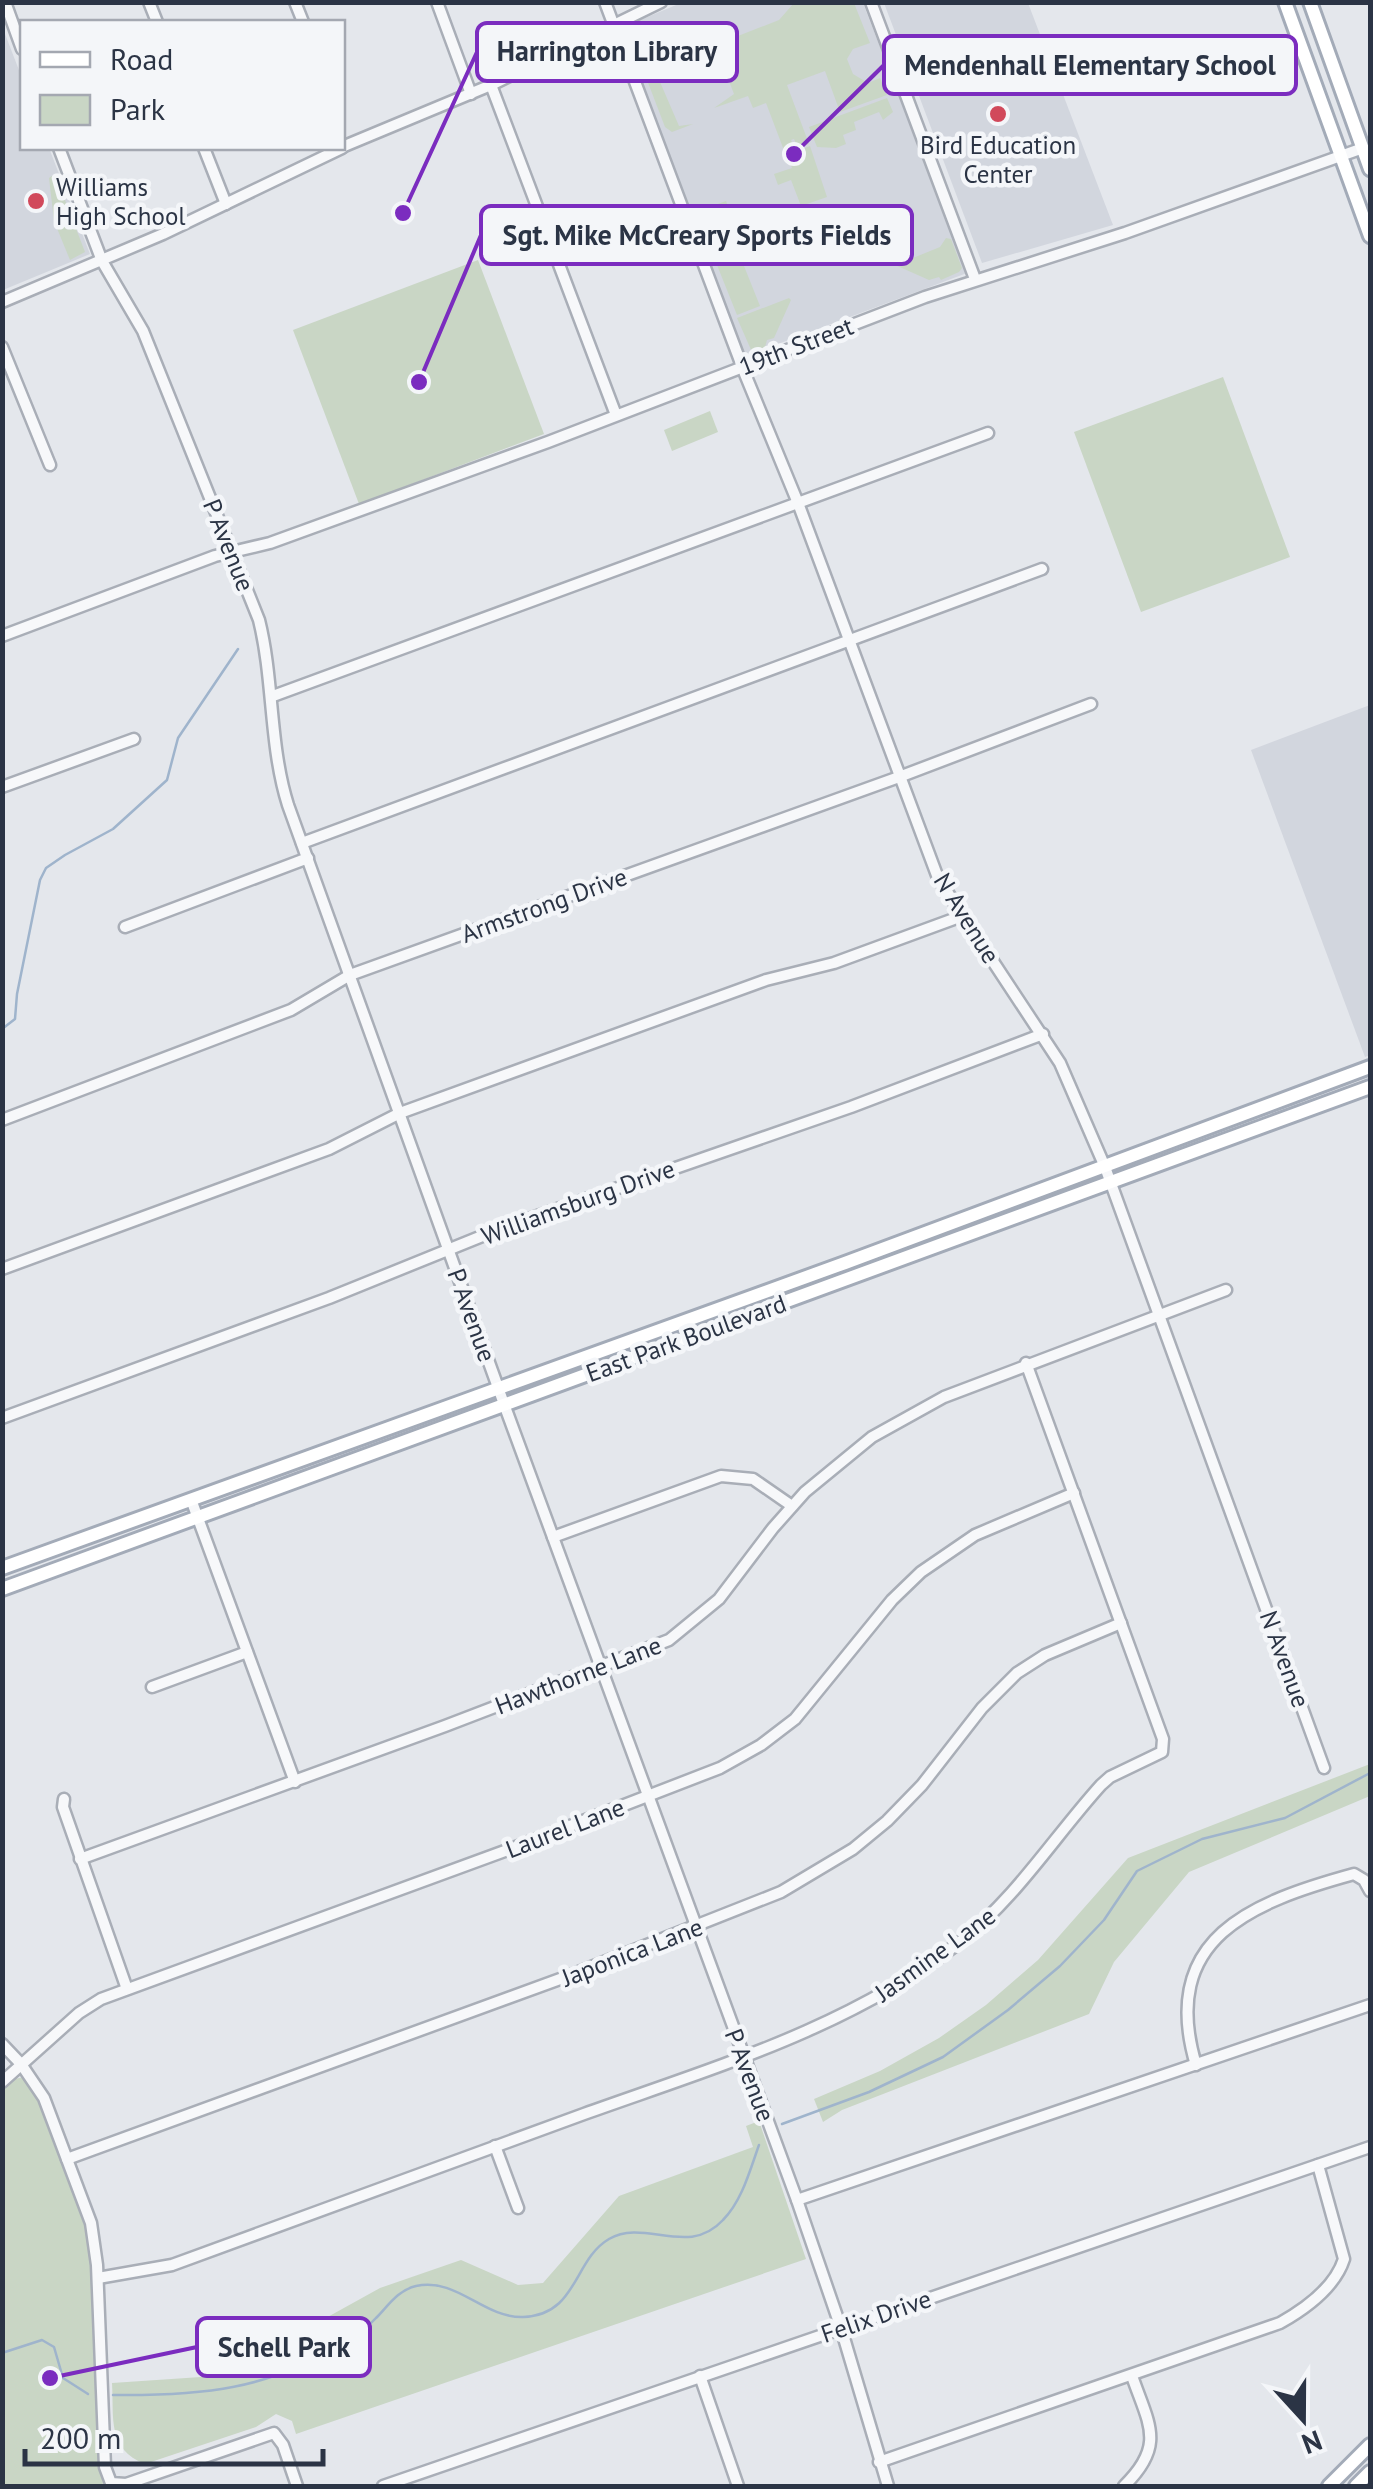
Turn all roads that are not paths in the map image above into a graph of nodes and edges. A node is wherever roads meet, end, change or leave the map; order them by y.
1 (5, 2) edge
2 (437, 2) edge
3 (606, 2) edge
4 (661, 2) edge
5 (871, 2) edge
6 (1284, 2) edge
7 (1310, 2) edge
8 (614, 24) junction
9 (20, 44) edge
10 (491, 85) junction
11 (470, 94) junction
12 (345, 147) edge
13 (1363, 148) junction
14 (60, 150) edge
15 (205, 150) edge
16 (338, 150) edge
17 (1342, 156) junction
18 (1370, 169) edge
19 (226, 204) junction
20 (1370, 236) edge
21 (102, 261) junction
22 (976, 279) junction
23 (2, 302) edge
24 (2, 347) edge
25 (742, 366) junction
26 (616, 415) junction
27 (988, 433) dead end
28 (50, 465) dead end
29 (798, 502) junction
30 (232, 552) junction
31 (1042, 569) dead end
32 (2, 636) edge
33 (850, 642) junction
34 (273, 696) junction
35 (1091, 704) dead end
36 (134, 739) dead end
37 (899, 778) junction
38 (2, 786) edge
39 (302, 843) junction
40 (308, 858) junction
41 (962, 916) junction
42 (125, 927) dead end
43 (350, 975) junction
44 (1043, 1034) junction
45 (1370, 1067) edge
46 (1370, 1088) edge
47 (400, 1113) junction
48 (2, 1120) edge
49 (1105, 1167) junction
50 (1111, 1184) junction
51 (449, 1250) junction
52 (2, 1269) edge
53 (1226, 1290) dead end
54 (1159, 1314) junction
55 (1026, 1363) junction
56 (499, 1389) junction
57 (504, 1404) junction
58 (2, 1418) edge
59 (1074, 1493) junction
60 (192, 1502) junction
61 (792, 1506) junction
62 (198, 1518) junction
63 (554, 1537) junction
64 (2, 1568) edge
65 (2, 1590) edge
66 (1120, 1623) junction
67 (247, 1652) junction
68 (601, 1666) junction
69 (152, 1687) dead end
70 (1324, 1768) dead end
71 (295, 1782) junction
72 (648, 1796) junction
73 (64, 1798) dead end
74 (80, 1859) junction
75 (1370, 1891) edge
76 (696, 1928) junction
77 (126, 1989) junction
78 (1370, 2005) edge
79 (2, 2044) edge
80 (743, 2056) junction
81 (22, 2064) junction
82 (1196, 2065) junction
83 (2, 2082) edge
84 (495, 2146) junction
85 (1370, 2146) edge
86 (67, 2159) junction
87 (1318, 2165) junction
88 (798, 2200) junction
89 (518, 2208) dead end
90 (98, 2278) junction
91 (841, 2328) junction
92 (700, 2376) junction
93 (1132, 2376) junction
94 (1370, 2445) edge
95 (879, 2462) junction
96 (1346, 2470) junction
97 (1370, 2472) edge
98 (1360, 2485) edge
99 (297, 2486) edge
100 (383, 2486) edge
101 (738, 2486) edge
102 (888, 2486) edge
103 (1124, 2486) edge
104 (1329, 2486) edge

1 - 9 street
2 - 11 street
3 - 8 street, N Avenue
4 - 8 street
5 - 22 street
6 - 17 main road
7 - 13 main road
8 - 10 street
8 - 25 street, N Avenue
10 - 11 street
10 - 26 street
11 - 12 street
13 - 17 street, 19th Street
13 - 18 main road
14 - 21 street, P Avenue
15 - 19 street
16 - 19 street
17 - 20 main road
17 - 22 street, 19th Street
19 - 21 street
21 - 23 street
21 - 30 street, P Avenue
22 - 25 street, 19th Street
24 - 28 street
25 - 26 street, 19th Street
25 - 29 street, N Avenue
26 - 30 street, 19th Street
27 - 29 street
29 - 33 street, N Avenue
29 - 34 street
30 - 32 street, 19th Street
30 - 34 street, P Avenue
31 - 33 street
33 - 37 street, N Avenue
33 - 39 street
34 - 39 street, P Avenue
35 - 37 street, Armstrong Drive
36 - 38 street
37 - 41 street, N Avenue
37 - 43 street, Armstrong Drive
39 - 40 street, P Avenue
40 - 42 street
40 - 43 street, P Avenue
41 - 44 street, N Avenue
41 - 47 street
43 - 47 street, P Avenue
43 - 48 street, Armstrong Drive
44 - 49 street, N Avenue
44 - 51 street, Williamsburg Drive
45 - 49 main road, East Park Boulevard
46 - 50 main road, East Park Boulevard
47 - 51 street, P Avenue
47 - 52 street
49 - 50 street, N Avenue
49 - 56 main road, East Park Boulevard
50 - 54 street, N Avenue
50 - 57 main road, East Park Boulevard
51 - 56 street, P Avenue
51 - 58 street, Williamsburg Drive
53 - 54 street, Hawthorne Lane
54 - 55 street, Hawthorne Lane
54 - 70 street, N Avenue
55 - 59 street, Jasmine Lane
55 - 61 street, Hawthorne Lane
56 - 57 street, P Avenue
56 - 60 main road, East Park Boulevard
57 - 62 main road, East Park Boulevard
57 - 63 street, P Avenue
59 - 66 street, Jasmine Lane
59 - 72 street, Laurel Lane
60 - 62 street
60 - 64 main road, East Park Boulevard
61 - 63 street
61 - 68 street, Hawthorne Lane
62 - 65 main road, East Park Boulevard
62 - 67 street
63 - 68 street, P Avenue
66 - 76 street, Japonica Lane
66 - 80 street, Jasmine Lane
67 - 69 street
67 - 71 street
68 - 71 street, Hawthorne Lane
68 - 72 street, P Avenue
71 - 74 street, Hawthorne Lane
72 - 76 street, P Avenue
72 - 77 street, Laurel Lane
73 - 74 street
74 - 77 street
75 - 82 street
76 - 80 street, P Avenue
76 - 86 street, Japonica Lane
77 - 81 street, Laurel Lane
78 - 82 street
79 - 81 street
80 - 84 street, Jasmine Lane
80 - 88 street, P Avenue
81 - 83 street, Laurel Lane
81 - 86 street
82 - 88 street
84 - 89 street
84 - 90 street, Jasmine Lane
85 - 87 street, Felix Drive
86 - 90 street
87 - 91 street, Felix Drive
87 - 93 street
88 - 91 street, P Avenue
90 - 99 street
91 - 92 street, Felix Drive
91 - 95 street, P Avenue
92 - 100 street, Felix Drive
92 - 101 street
93 - 95 street
93 - 103 street
94 - 96 main road
95 - 102 street, P Avenue
96 - 98 street
96 - 104 main road
97 - 98 main road

